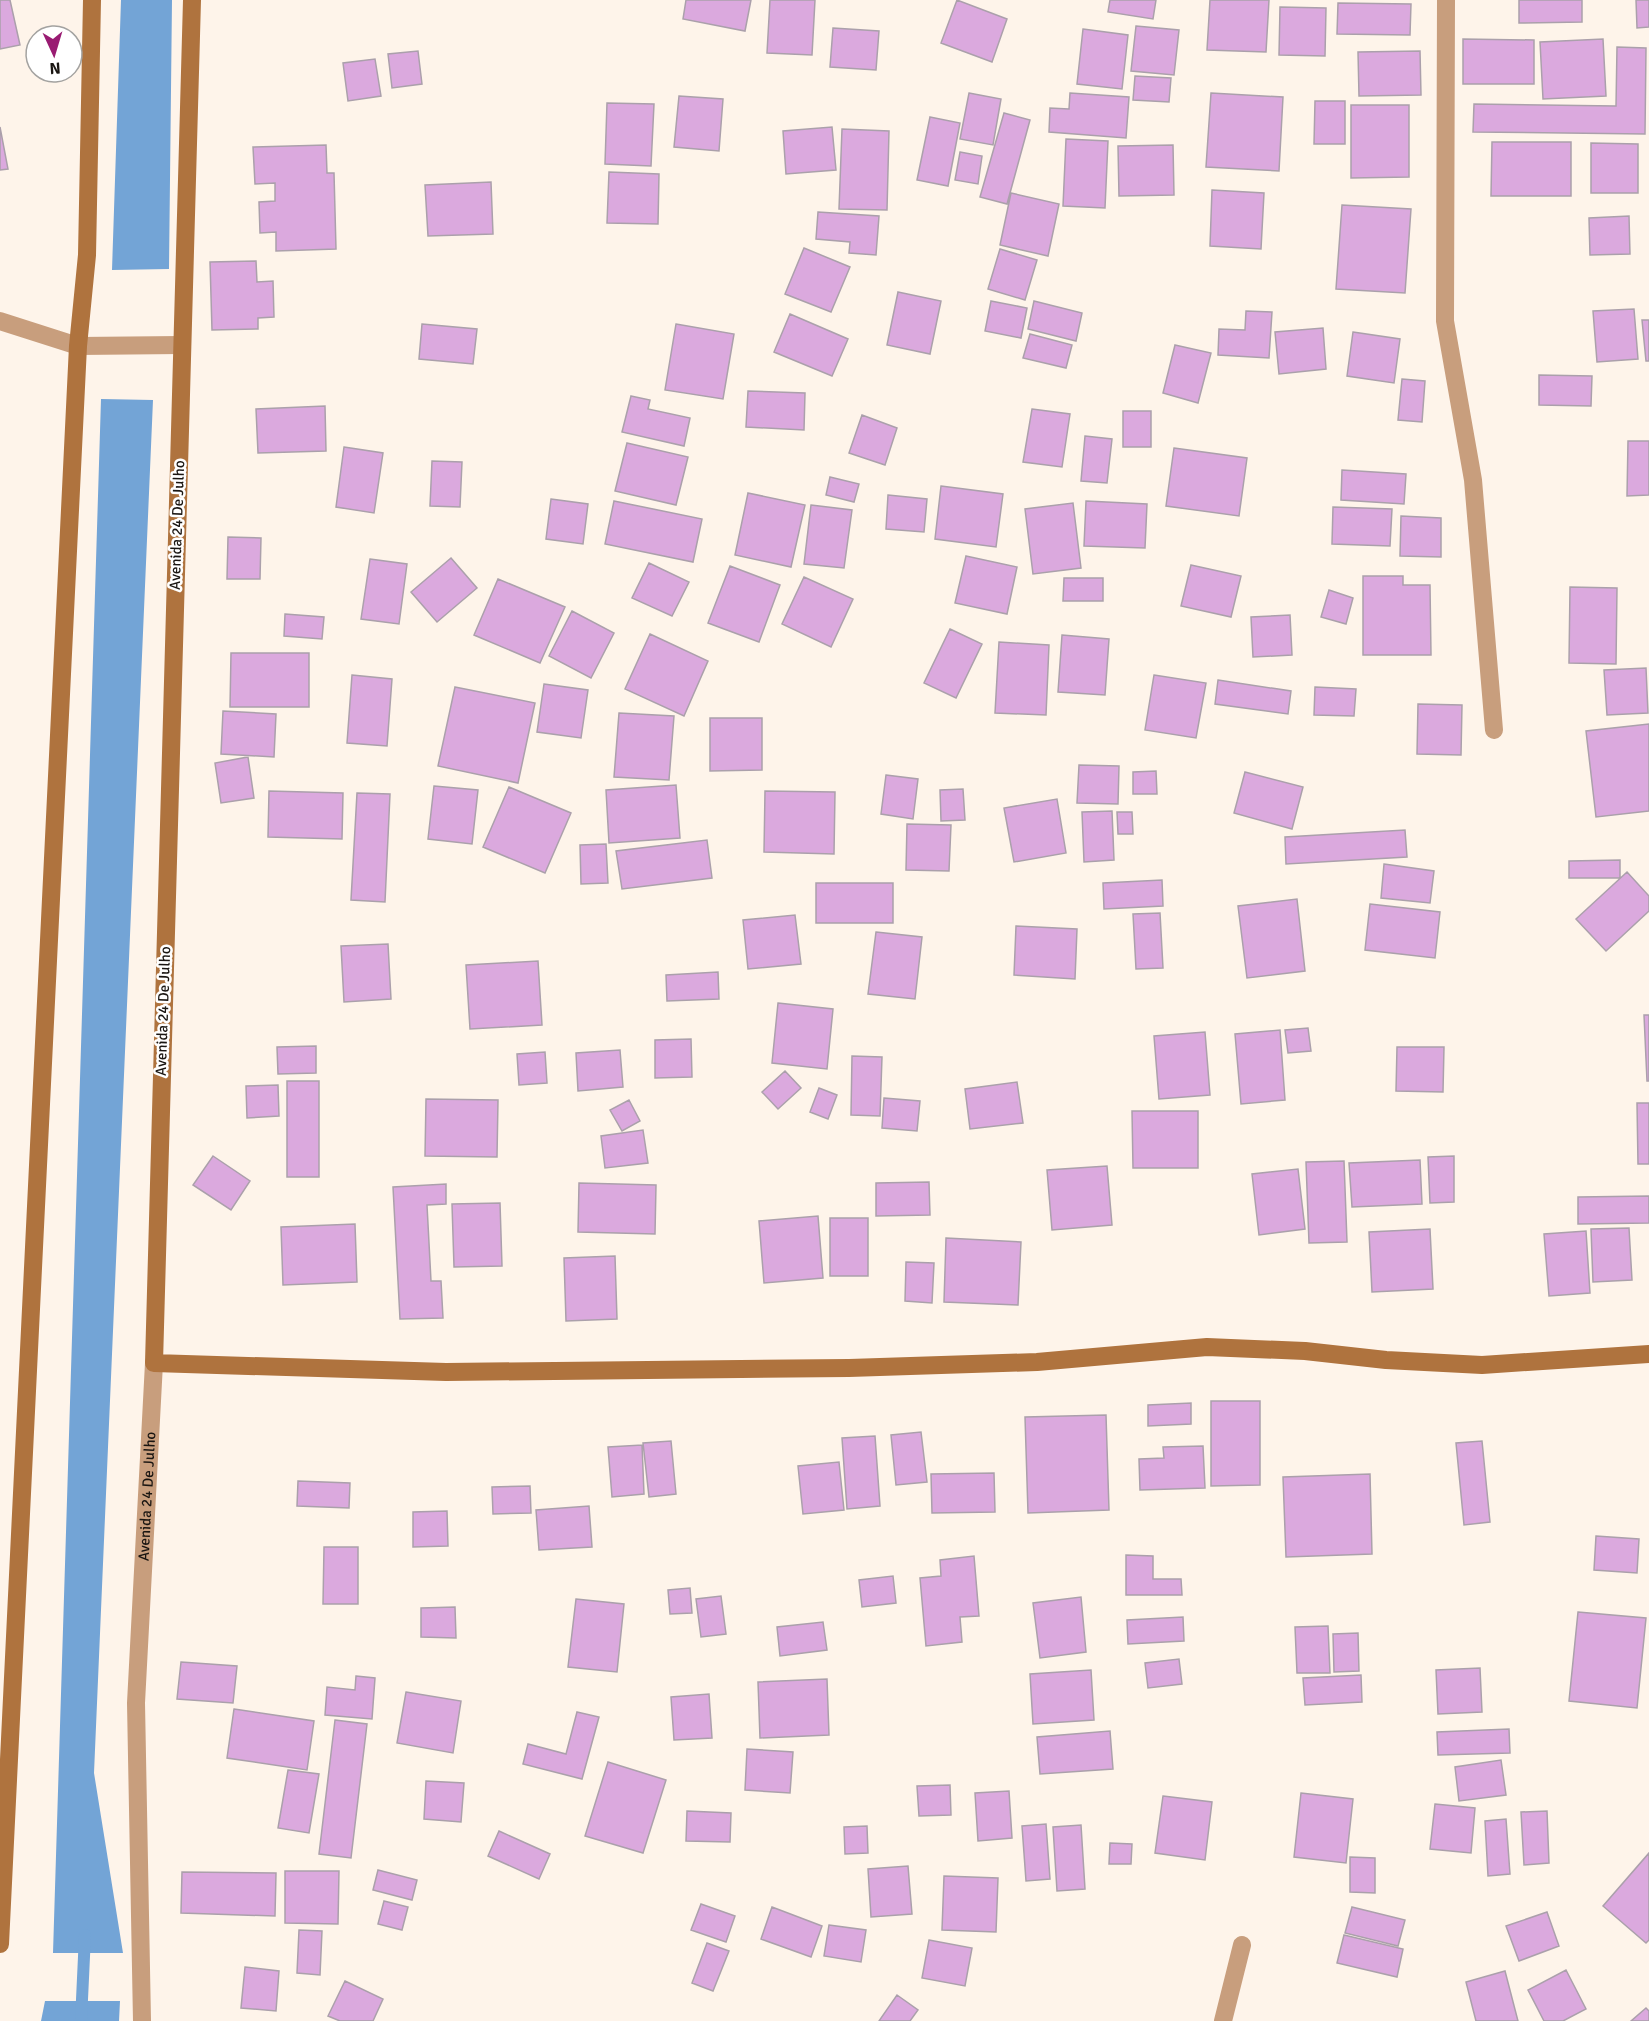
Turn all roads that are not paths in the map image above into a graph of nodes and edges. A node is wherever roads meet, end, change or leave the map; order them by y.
1 (92, 0) edge
2 (192, 0) edge
3 (1446, 0) edge
4 (0, 321) edge
5 (182, 345) junction
6 (78, 346) junction
7 (1494, 730) dead end
8 (1649, 1354) edge
9 (154, 1363) junction
10 (6, 1701) edge
11 (0, 1944) edge
12 (1242, 1945) dead end
13 (142, 2021) edge
14 (1223, 2021) edge

1 - 6 street
2 - 5 street, Avenida 24 De Julho
3 - 7 street
4 - 6 street
5 - 6 street
5 - 9 street, Avenida 24 De Julho
6 - 10 street
8 - 9 street
9 - 13 street, Avenida 24 De Julho
10 - 11 street
12 - 14 street

